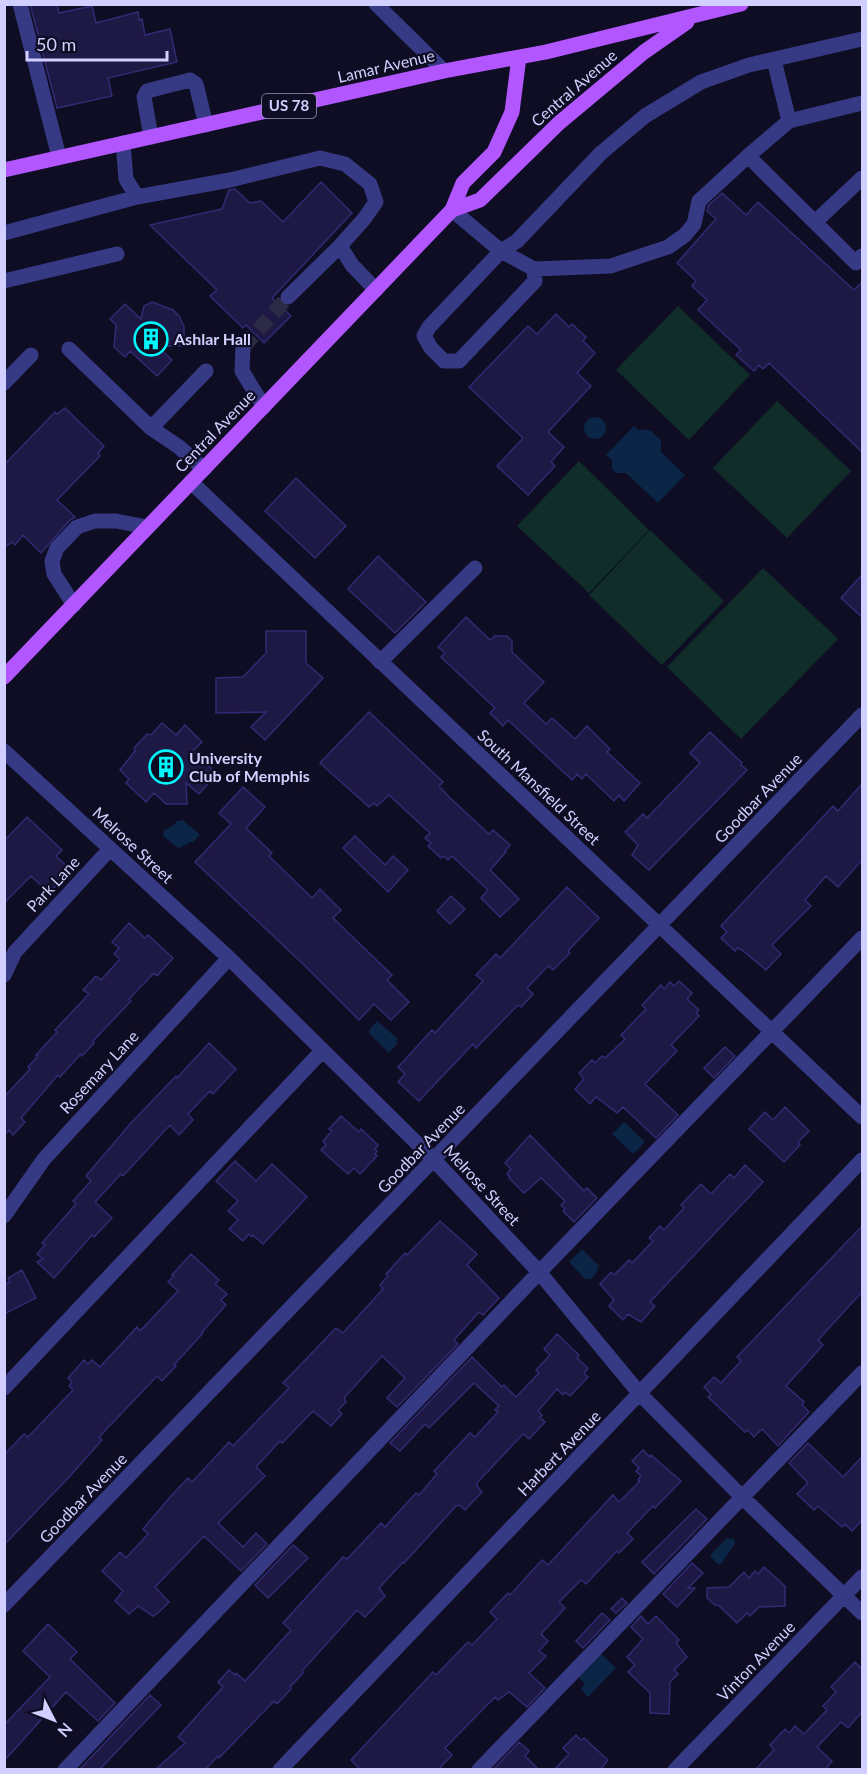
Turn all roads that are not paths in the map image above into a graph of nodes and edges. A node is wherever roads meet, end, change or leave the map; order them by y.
1 (20, 4) edge
2 (376, 4) edge
3 (741, 4) edge
4 (695, 16) junction
5 (862, 39) edge
6 (519, 57) junction
7 (774, 60) junction
8 (444, 71) junction
9 (862, 103) edge
10 (789, 121) junction
11 (206, 125) junction
12 (151, 137) junction
13 (123, 143) junction
14 (748, 156) junction
15 (59, 158) junction
16 (4, 170) edge
17 (862, 178) edge
18 (137, 197) junction
19 (452, 210) junction
20 (815, 222) junction
21 (4, 233) edge
22 (340, 246) junction
23 (501, 251) junction
24 (117, 254) dead end
25 (862, 256) edge
26 (534, 269) junction
27 (4, 281) edge
28 (376, 290) junction
29 (288, 297) tunnel mouth
30 (243, 347) dead end
31 (69, 349) dead end
32 (31, 355) dead end
33 (206, 371) dead end
34 (4, 383) edge
35 (264, 406) junction
36 (151, 428) junction
37 (204, 469) junction
38 (191, 482) junction
39 (147, 527) junction
40 (475, 567) dead end
41 (74, 605) junction
42 (380, 662) junction
43 (4, 677) edge
44 (862, 715) edge
45 (4, 751) edge
46 (110, 849) junction
47 (661, 925) junction
48 (862, 938) edge
49 (229, 958) junction
50 (4, 975) edge
51 (772, 1031) junction
52 (322, 1051) junction
53 (862, 1117) edge
54 (434, 1160) junction
55 (862, 1160) edge
56 (4, 1216) edge
57 (539, 1272) junction
58 (862, 1373) edge
59 (4, 1388) edge
60 (639, 1394) junction
61 (742, 1497) junction
62 (862, 1577) edge
63 (844, 1595) junction
64 (4, 1605) edge
65 (862, 1613) edge
66 (65, 1770) edge
67 (280, 1770) edge
68 (479, 1770) edge
69 (675, 1770) edge

1 - 15 street
2 - 8 street
3 - 4 main road, Lamar Avenue / US 78
4 - 6 main road, Lamar Avenue / US 78
4 - 19 main road, Central Avenue
5 - 7 street
6 - 8 main road, Lamar Avenue / US 78
6 - 19 main road, Central Avenue
7 - 10 street
7 - 23 street
8 - 11 main road, Lamar Avenue / US 78
9 - 10 street
10 - 14 street
11 - 12 main road, Lamar Avenue / US 78
11 - 12 street
12 - 13 main road, Lamar Avenue / US 78
13 - 15 main road, Lamar Avenue / US 78
13 - 18 street
14 - 20 street
14 - 26 street
15 - 16 main road, Lamar Avenue / US 78
17 - 20 street
18 - 21 street
18 - 22 street
19 - 23 street
19 - 28 main road, Central Avenue
20 - 25 street
22 - 28 street
22 - 29 street
23 - 26 street
23 - 26 street
24 - 27 street
28 - 35 main road, Central Avenue
30 - 35 street
31 - 36 street
32 - 34 street
33 - 36 street
35 - 37 main road, Central Avenue
36 - 37 street
37 - 38 main road, Central Avenue
38 - 39 main road, Central Avenue
38 - 42 street, South Mansfield Street
39 - 41 main road, Central Avenue
39 - 41 street
40 - 42 street
41 - 43 main road, Central Avenue
42 - 47 street, South Mansfield Street
44 - 47 street, Goodbar Avenue
45 - 46 street, Melrose Street
46 - 49 street, Melrose Street
46 - 50 street, Park Lane
47 - 51 street, South Mansfield Street
47 - 54 street, Goodbar Avenue
48 - 51 street
49 - 52 street, Melrose Street
49 - 56 street, Rosemary Lane
51 - 53 street, South Mansfield Street
51 - 57 street
52 - 54 street, Melrose Street
52 - 59 street
54 - 57 street, Melrose Street
54 - 64 street, Goodbar Avenue
55 - 60 street, Harbert Avenue
57 - 60 street, Melrose Street
57 - 66 street
58 - 61 street
60 - 61 street, Melrose Street
60 - 67 street, Harbert Avenue
61 - 63 street, Melrose Street
61 - 68 street
62 - 63 street, Vinton Avenue
63 - 65 street, Melrose Street
63 - 69 street, Vinton Avenue

